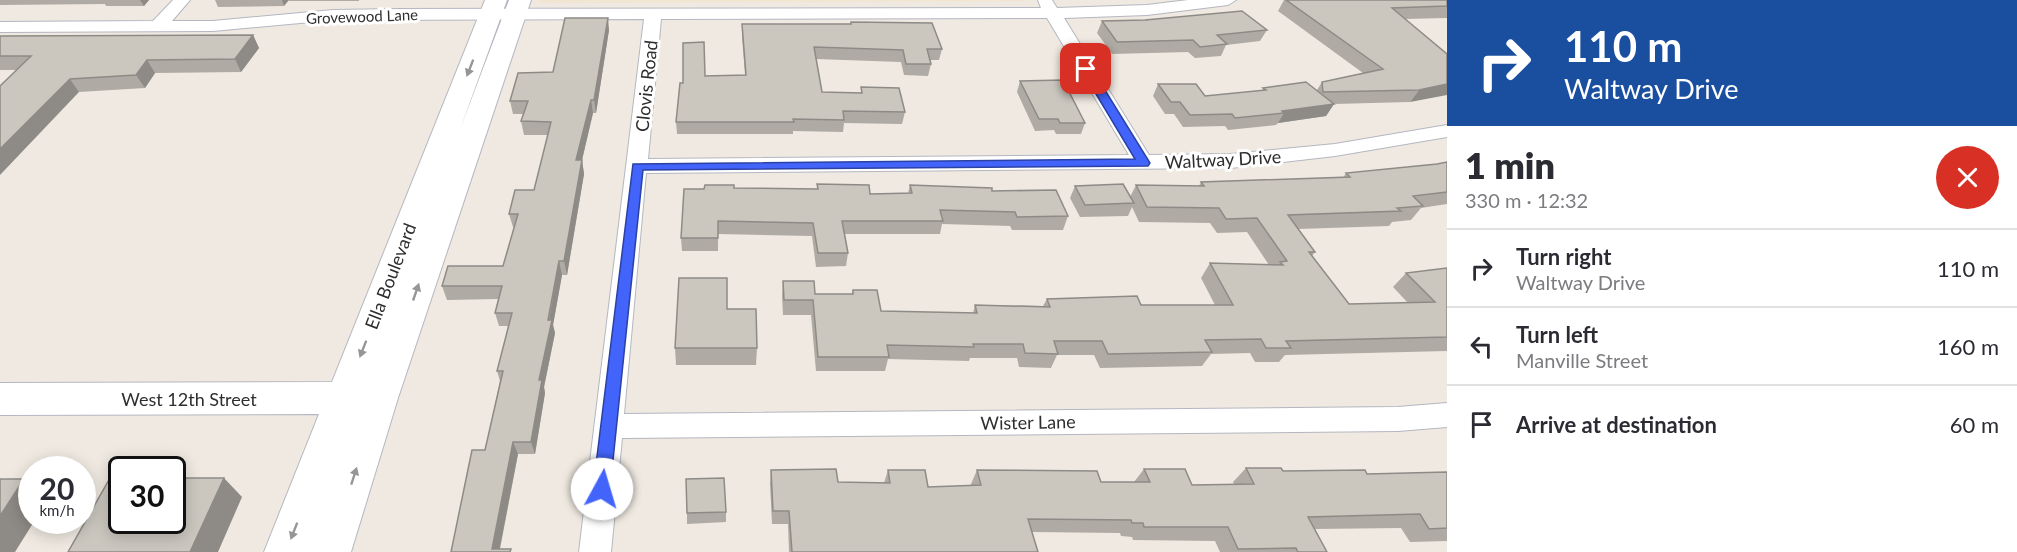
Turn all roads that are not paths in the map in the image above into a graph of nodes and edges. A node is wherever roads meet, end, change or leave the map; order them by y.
1 (182, 0) edge
2 (1228, 0) edge
3 (1049, 6) edge
4 (505, 7) edge
5 (653, 14) junction
6 (158, 26) junction
7 (0, 27) edge
8 (1447, 131) edge
9 (1144, 163) junction
10 (638, 166) junction
11 (361, 398) junction
12 (0, 399) edge
13 (1447, 415) edge
14 (609, 426) junction
15 (286, 552) edge
16 (329, 552) edge
17 (595, 552) edge

1 - 6 street
2 - 3 street, Grovewood Lane
3 - 5 street, Grovewood Lane
3 - 9 street
4 - 5 street, Grovewood Lane
4 - 6 street, Grovewood Lane
4 - 11 main road, Ella Boulevard
5 - 10 street, Clovis Road
6 - 7 street, Grovewood Lane
8 - 9 street, Waltway Drive
9 - 10 street, Waltway Drive
10 - 14 street, Clovis Road
11 - 12 main road, West 12th Street
11 -> 15 main road, Ella Boulevard
16 -> 11 main road, Ella Boulevard
13 - 14 street, Wister Lane
14 - 17 street, Clovis Road

